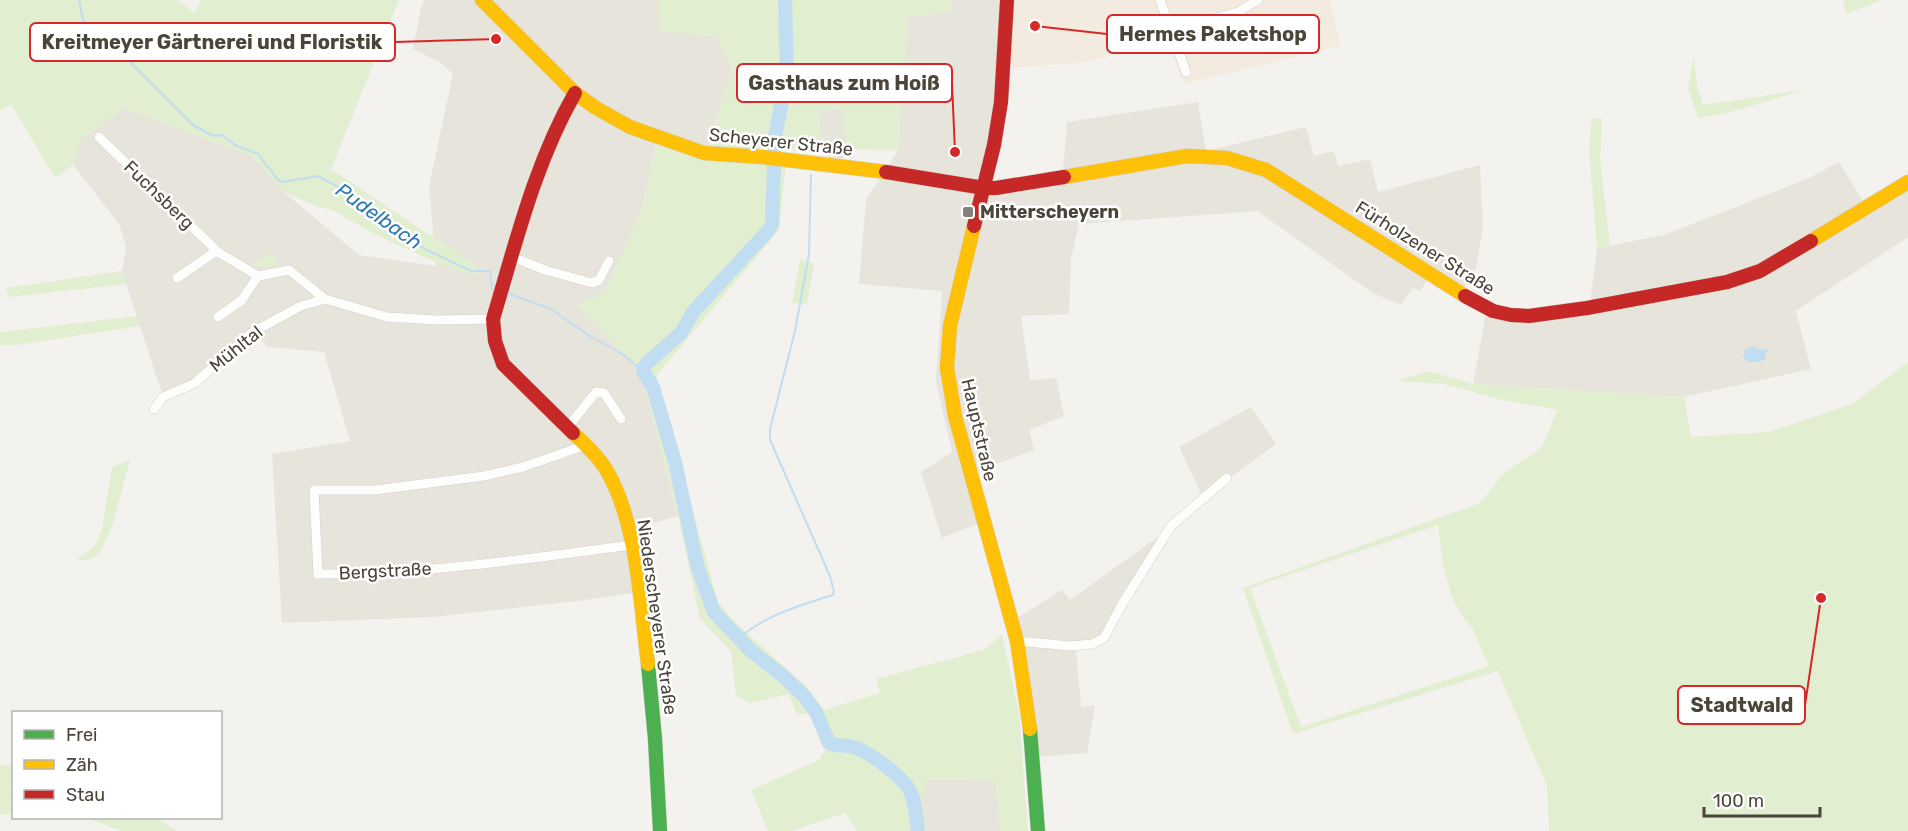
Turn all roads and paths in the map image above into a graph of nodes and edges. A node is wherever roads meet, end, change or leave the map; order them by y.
1 (482, 0) edge
2 (1007, 0) edge
3 (1160, 0) edge
4 (1258, 0) edge
5 (1172, 30) junction
6 (1186, 72) dead end
7 (575, 93) junction
8 (99, 137) dead end
9 (1908, 182) edge
10 (984, 188) junction
11 (219, 253) junction
12 (512, 257) junction
13 (609, 261) dead end
14 (258, 276) junction
15 (177, 278) dead end
16 (325, 299) junction
17 (218, 317) dead end
18 (493, 319) junction
19 (154, 409) dead end
20 (621, 419) dead end
21 (568, 427) junction
22 (586, 445) junction
23 (1227, 478) dead end
24 (632, 545) junction
25 (1017, 640) junction
26 (660, 831) edge
27 (1038, 831) edge

1 - 7 street, Scheyerer Straße
2 - 10 street, Hauptstraße
3 - 5 street
4 - 5 street
5 - 6 street
7 - 10 street, Scheyerer Straße
7 - 12 street, Niederscheyerer Straße
8 - 11 street, Fuchsberg
9 - 10 street, Fürholzener Straße
10 - 25 street, Hauptstraße
11 - 14 street, Fuchsberg
11 - 15 street
12 - 13 street
12 - 18 street, Niederscheyerer Straße
14 - 16 street
14 - 17 street
16 - 18 street
16 - 19 street, Mühltal
18 - 21 street, Niederscheyerer Straße
20 - 21 street
21 - 22 street, Niederscheyerer Straße
22 - 24 street, Niederscheyerer Straße
22 - 24 street, Bergstraße
23 - 25 street
24 - 26 street, Niederscheyerer Straße
25 - 27 street, Hauptstraße

